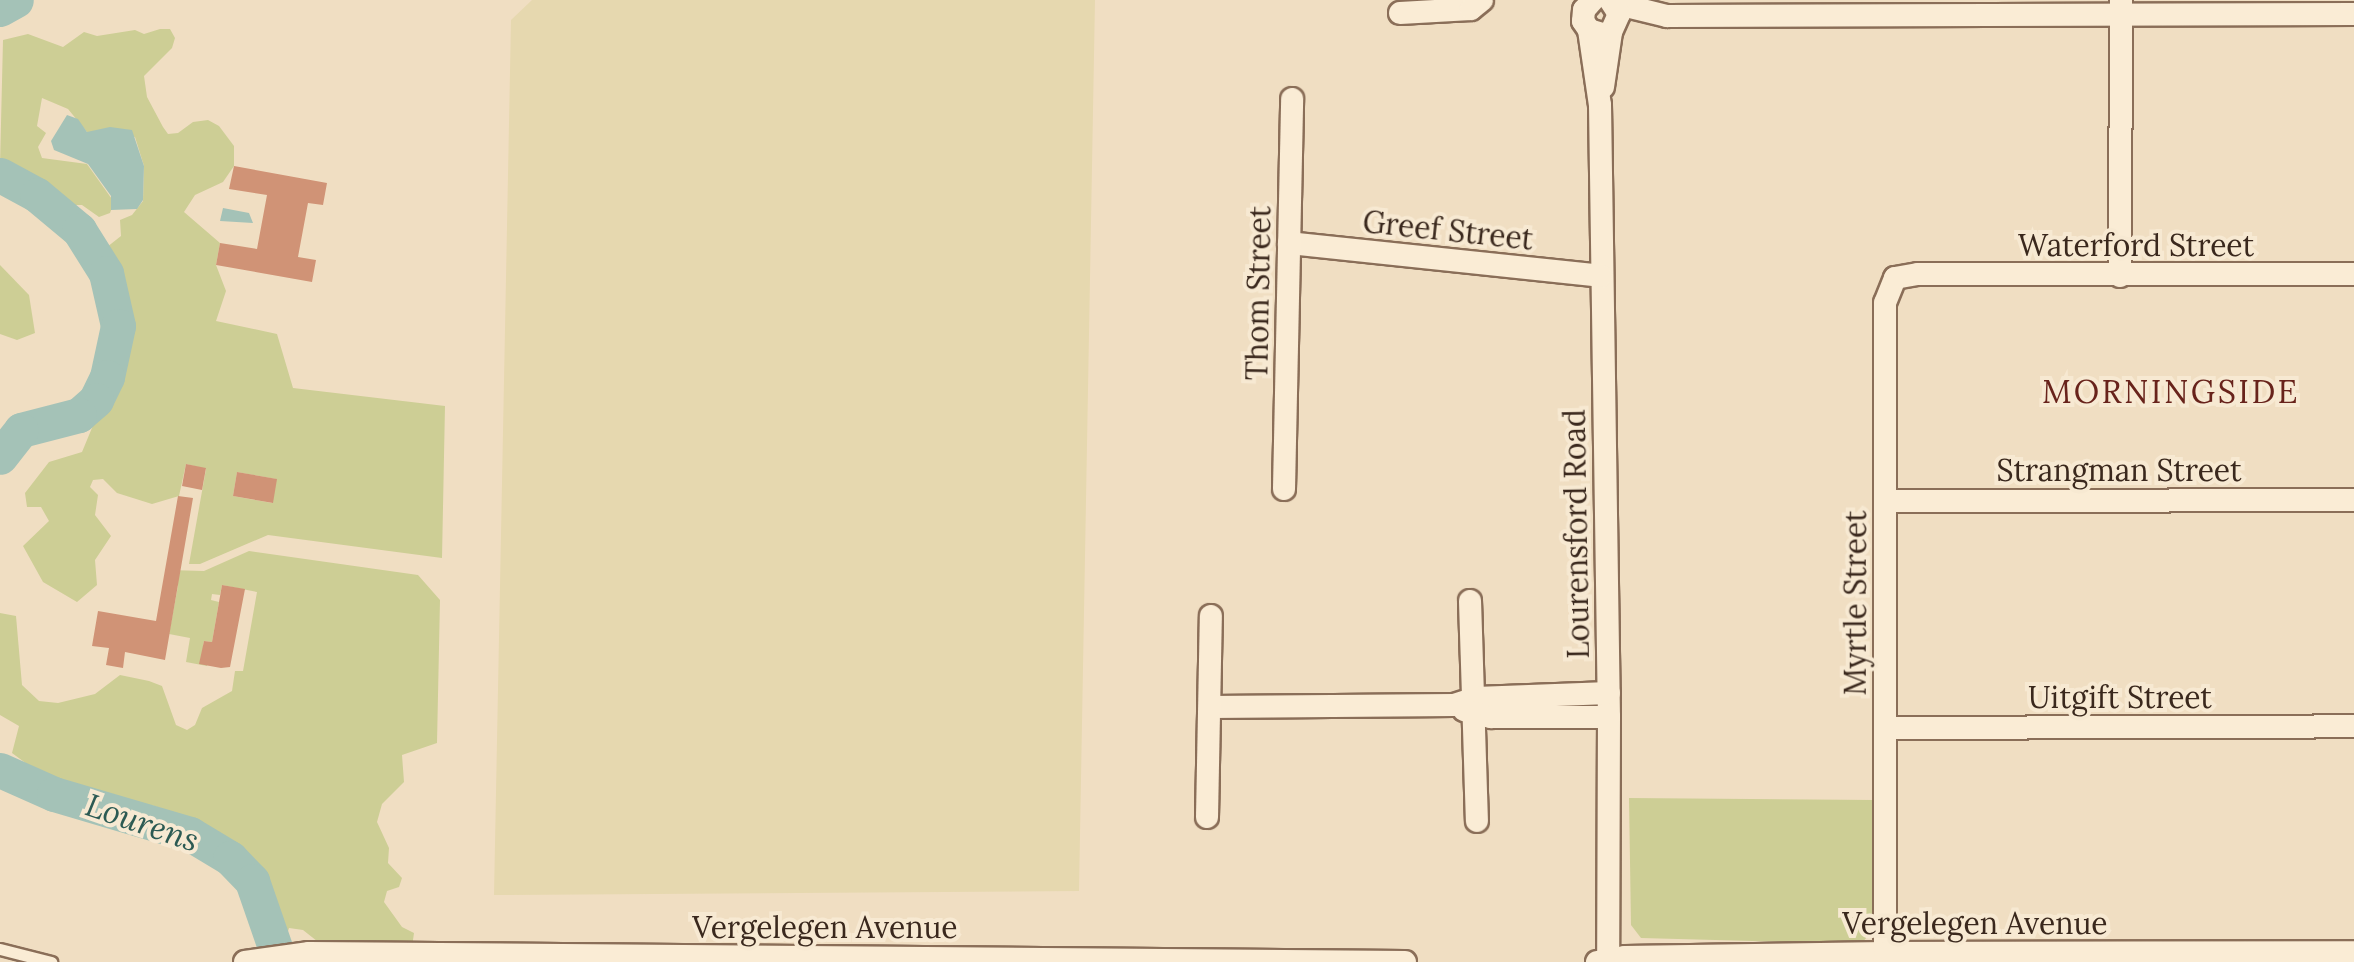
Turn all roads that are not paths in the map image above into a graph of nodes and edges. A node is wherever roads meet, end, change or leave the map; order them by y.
1 (1482, 0) edge
2 (2121, 7) edge
3 (1602, 12) edge
4 (1400, 14) dead end
5 (2354, 14) edge
6 (1292, 99) dead end
7 (1289, 243) junction
8 (1918, 274) joint
9 (2354, 274) edge
10 (1601, 276) junction
11 (2120, 276) junction
12 (1284, 489) dead end
13 (2354, 500) edge
14 (1885, 501) junction
15 (1470, 601) dead end
16 (1211, 616) dead end
17 (1609, 705) junction
18 (1468, 706) junction
19 (1211, 707) junction
20 (2354, 726) edge
21 (1885, 728) junction
22 (1207, 816) dead end
23 (1477, 821) dead end
24 (0, 949) edge
25 (2354, 952) edge
26 (1886, 953) junction
27 (1604, 961) edge
28 (51, 962) edge
29 (245, 962) edge
30 (1405, 962) edge

1 - 4 street
2 - 3 street
2 - 5 street
2 - 11 street
3 - 10 street, Lourensford Road
6 - 7 street, Thom Street
7 - 10 street, Greef Street
7 - 12 street, Thom Street
8 - 11 street, Waterford Street
8 - 14 street, Myrtle Street
9 - 11 street, Waterford Street
10 - 17 street, Lourensford Road
13 - 14 street, Strangman Street
14 - 21 street, Myrtle Street
15 - 18 street
16 - 19 street
17 - 18 street
17 - 27 street, Lourensford Road
18 - 19 street
18 - 23 street
19 - 22 street
20 - 21 street, Uitgift Street
21 - 26 street, Myrtle Street
24 - 28 lane
25 - 26 street, Vergelegen Avenue
26 - 27 street, Vergelegen Avenue
29 - 30 street, Vergelegen Avenue

